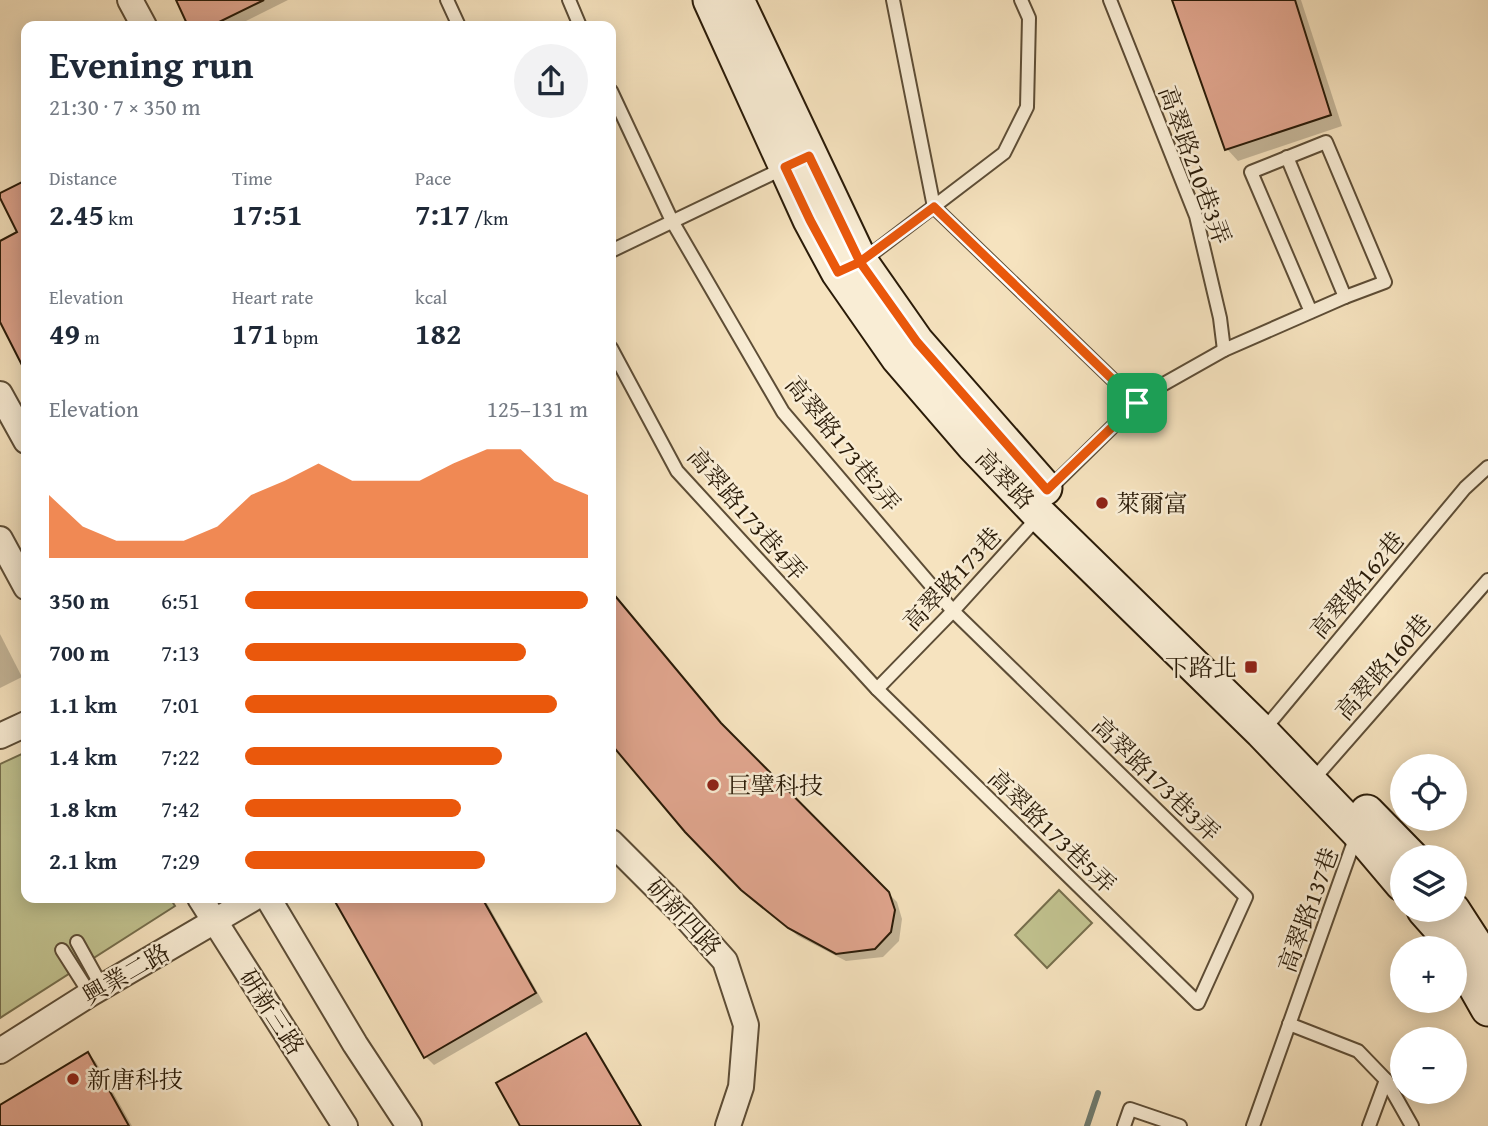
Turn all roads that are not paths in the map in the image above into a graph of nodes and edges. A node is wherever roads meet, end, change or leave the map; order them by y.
1 (130, 0) edge
2 (447, 0) edge
3 (569, 0) edge
4 (710, 0) edge
5 (737, 0) edge
6 (893, 0) edge
7 (1021, 0) edge
8 (1110, 0) edge
9 (141, 21) edge
10 (457, 21) edge
11 (578, 21) edge
12 (616, 103) edge
13 (1287, 157) junction
14 (797, 162) junction
15 (934, 207) junction
16 (672, 221) junction
17 (616, 249) edge
18 (849, 267) junction
19 (1345, 297) junction
20 (1311, 312) junction
21 (1224, 350) junction
22 (616, 357) edge
23 (0, 394) edge
24 (1137, 403) junction
25 (21, 432) edge
26 (1488, 467) edge
27 (1043, 503) junction
28 (0, 539) edge
29 (21, 578) edge
30 (1488, 580) edge
31 (953, 611) junction
32 (877, 689) junction
33 (1269, 724) junction
34 (21, 726) edge
35 (0, 736) edge
36 (1317, 775) junction
37 (1362, 821) junction
38 (1394, 845) edge
39 (616, 847) edge
40 (1390, 865) edge
41 (203, 903) edge
42 (246, 903) edge
43 (271, 903) edge
44 (1433, 922) edge
45 (1461, 922) edge
46 (214, 923) junction
47 (1444, 936) edge
48 (76, 942) dead end
49 (62, 950) dead end
50 (1488, 964) edge
51 (1467, 972) edge
52 (96, 990) junction
53 (1198, 1003) joint
54 (1488, 1009) edge
55 (1289, 1024) junction
56 (0, 1051) edge
57 (1385, 1080) junction
58 (345, 1126) edge
59 (409, 1126) edge
60 (727, 1126) edge
61 (1124, 1126) edge
62 (1180, 1126) edge
63 (1253, 1126) edge
64 (1369, 1126) edge
65 (1412, 1126) edge

1 - 9 street
2 - 10 lane
3 - 11 lane
4 - 14 street, 高翠路
5 - 14 street, 高翠路
6 - 15 lane
7 - 15 lane
8 - 21 lane, 高翠路210巷3弄
12 - 16 lane, 高翠路173巷2弄
13 - 19 lane
13 - 19 lane, 高翠路173巷
13 - 20 lane
14 - 16 lane
14 - 18 street, 高翠路
15 - 18 lane
15 - 24 lane
16 - 17 lane
16 - 31 lane, 高翠路173巷2弄
18 - 27 street, 高翠路
19 - 20 lane, 高翠路173巷
20 - 21 lane, 高翠路173巷
21 - 24 lane, 高翠路173巷
22 - 32 lane, 高翠路173巷4弄
23 - 25 street
24 - 27 lane, 高翠路173巷
26 - 33 lane, 高翠路162巷
27 - 31 lane, 高翠路173巷
27 - 33 street, 高翠路
28 - 29 street
30 - 36 lane, 高翠路160巷
31 - 32 lane, 高翠路173巷
31 - 53 lane, 高翠路173巷3弄
32 - 53 lane, 高翠路173巷5弄
33 - 36 street, 高翠路
34 - 35 street
36 - 37 street, 高翠路
37 - 38 street, 高翠路
37 - 40 street, 高翠路
37 - 55 lane, 高翠路137巷
39 - 60 street, 研新四路
41 - 46 street, 研新三路
42 - 46 street, 興業二路
43 - 59 street
44 - 47 street
45 - 50 street
46 - 52 street, 興業二路
46 - 58 street, 研新三路
48 - 52 lane
49 - 52 lane
51 - 54 street
52 - 56 street, 興業二路
55 - 57 lane
55 - 63 lane, 高翠路137巷
57 - 64 lane
57 - 65 lane
61 - 62 lane

